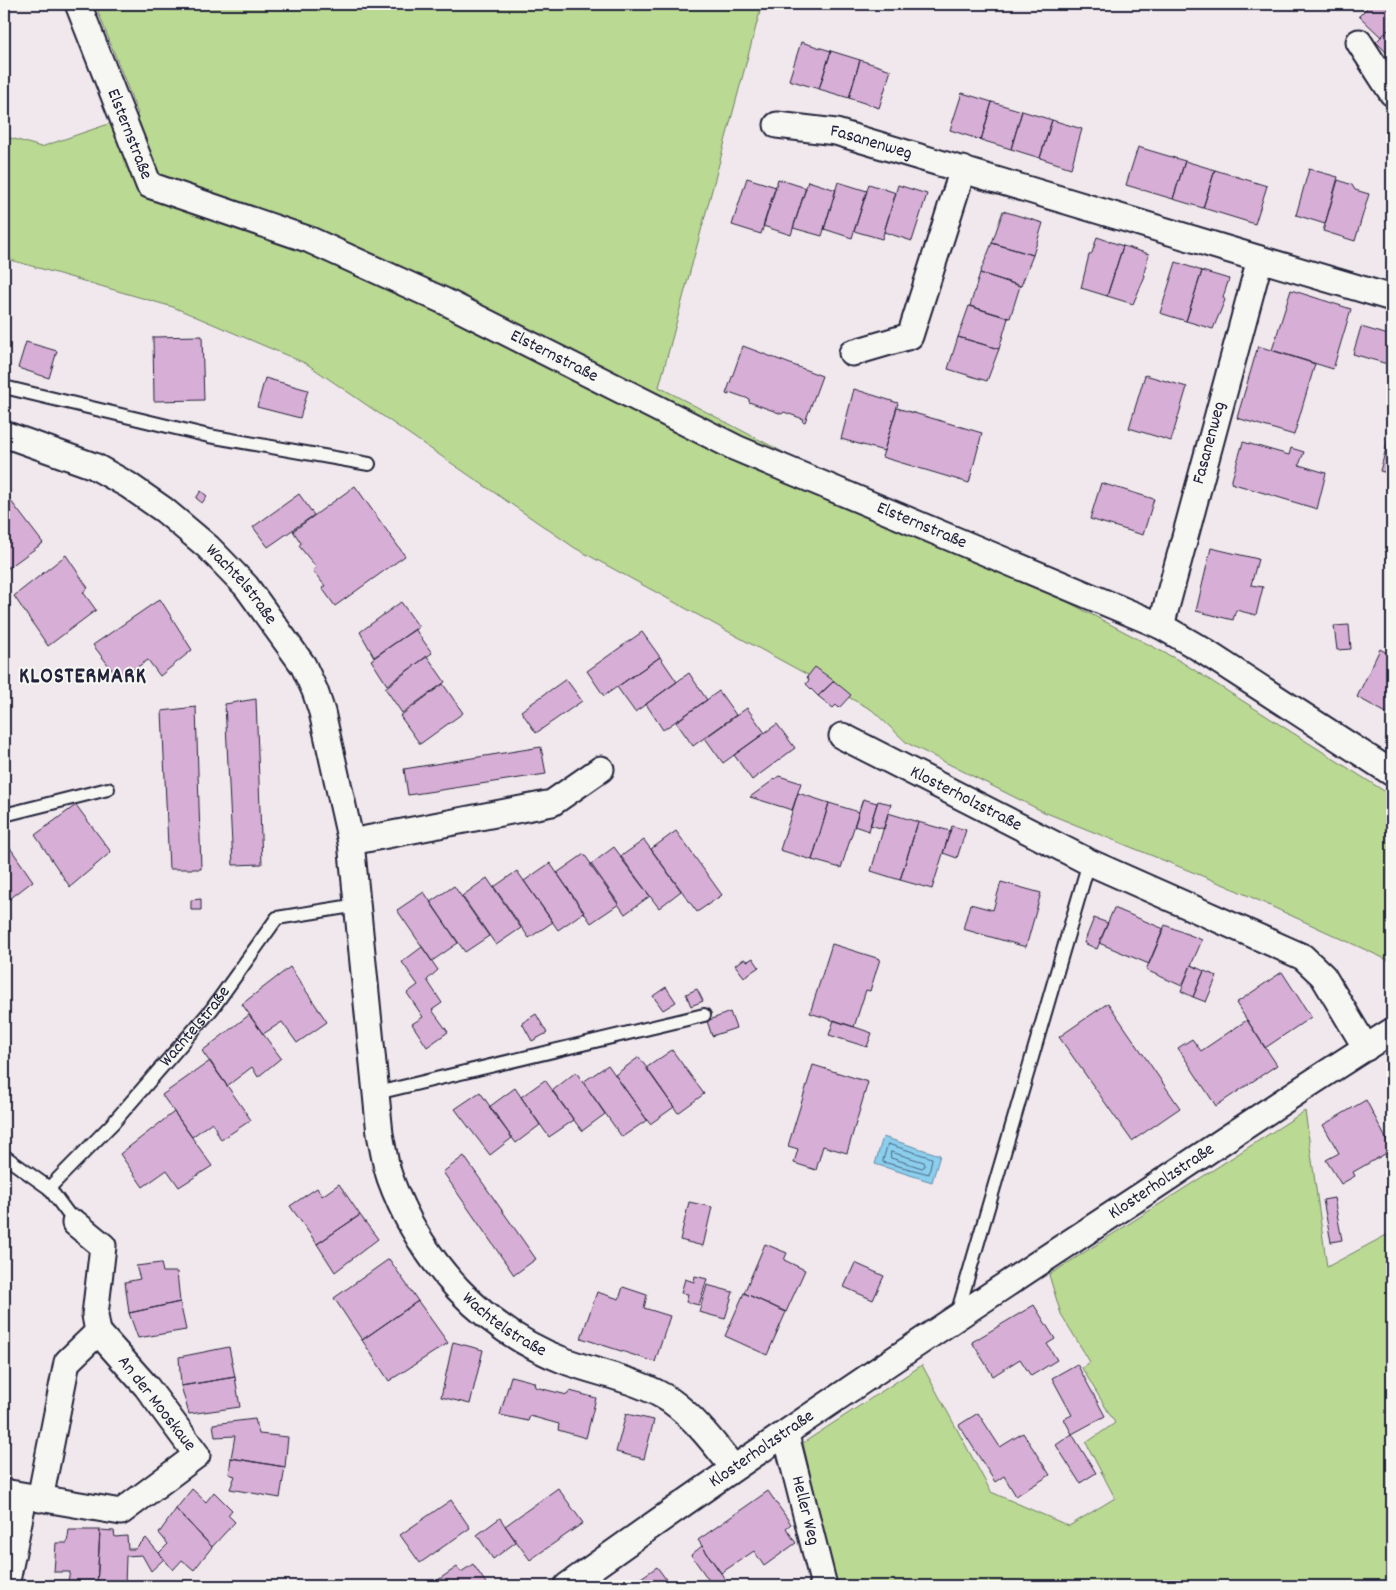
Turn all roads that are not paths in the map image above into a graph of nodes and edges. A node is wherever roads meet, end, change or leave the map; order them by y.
1 (78, 4) edge
2 (1359, 42) dead end
3 (1392, 93) edge
4 (777, 125) dead end
5 (963, 169) junction
6 (1260, 259) junction
7 (1392, 298) edge
8 (852, 353) dead end
9 (4, 387) edge
10 (4, 434) edge
11 (369, 464) dead end
12 (1160, 626) junction
13 (842, 736) dead end
14 (601, 769) dead end
15 (1392, 773) edge
16 (108, 789) dead end
17 (4, 815) edge
18 (351, 842) junction
19 (1089, 862) junction
20 (358, 905) junction
21 (704, 1015) dead end
22 (1392, 1031) edge
23 (1366, 1048) junction
24 (377, 1092) junction
25 (4, 1156) edge
26 (49, 1188) junction
27 (75, 1223) joint
28 (957, 1316) junction
29 (98, 1332) junction
30 (786, 1435) junction
31 (733, 1467) junction
32 (22, 1496) edge
33 (6, 1586) edge
34 (567, 1586) edge
35 (824, 1586) edge

1 - 12 street, Elsternstraße
2 - 3 street
4 - 5 street, Fasanenweg
5 - 6 street, Fasanenweg
5 - 8 street
6 - 7 street, Fasanenweg
6 - 12 street, Fasanenweg
9 - 11 lane
10 - 18 street, Wachtelstraße
12 - 15 street
13 - 19 street, Klosterholzstraße
14 - 18 street
16 - 17 lane
18 - 20 street, Wachtelstraße
19 - 23 street, Klosterholzstraße
19 - 28 lane
20 - 24 street, Wachtelstraße
20 - 26 lane, Wachtelstraße
21 - 24 lane
22 - 23 street, Klosterholzstraße
23 - 28 street, Klosterholzstraße
24 - 31 street, Wachtelstraße
25 - 26 lane
26 - 27 lane
27 - 29 street
28 - 30 street, Klosterholzstraße
29 - 32 street
29 - 32 street, An der Mooskaue
30 - 31 street, Klosterholzstraße
30 - 35 street, Heller Weg
31 - 34 street, Klosterholzstraße
32 - 33 street

